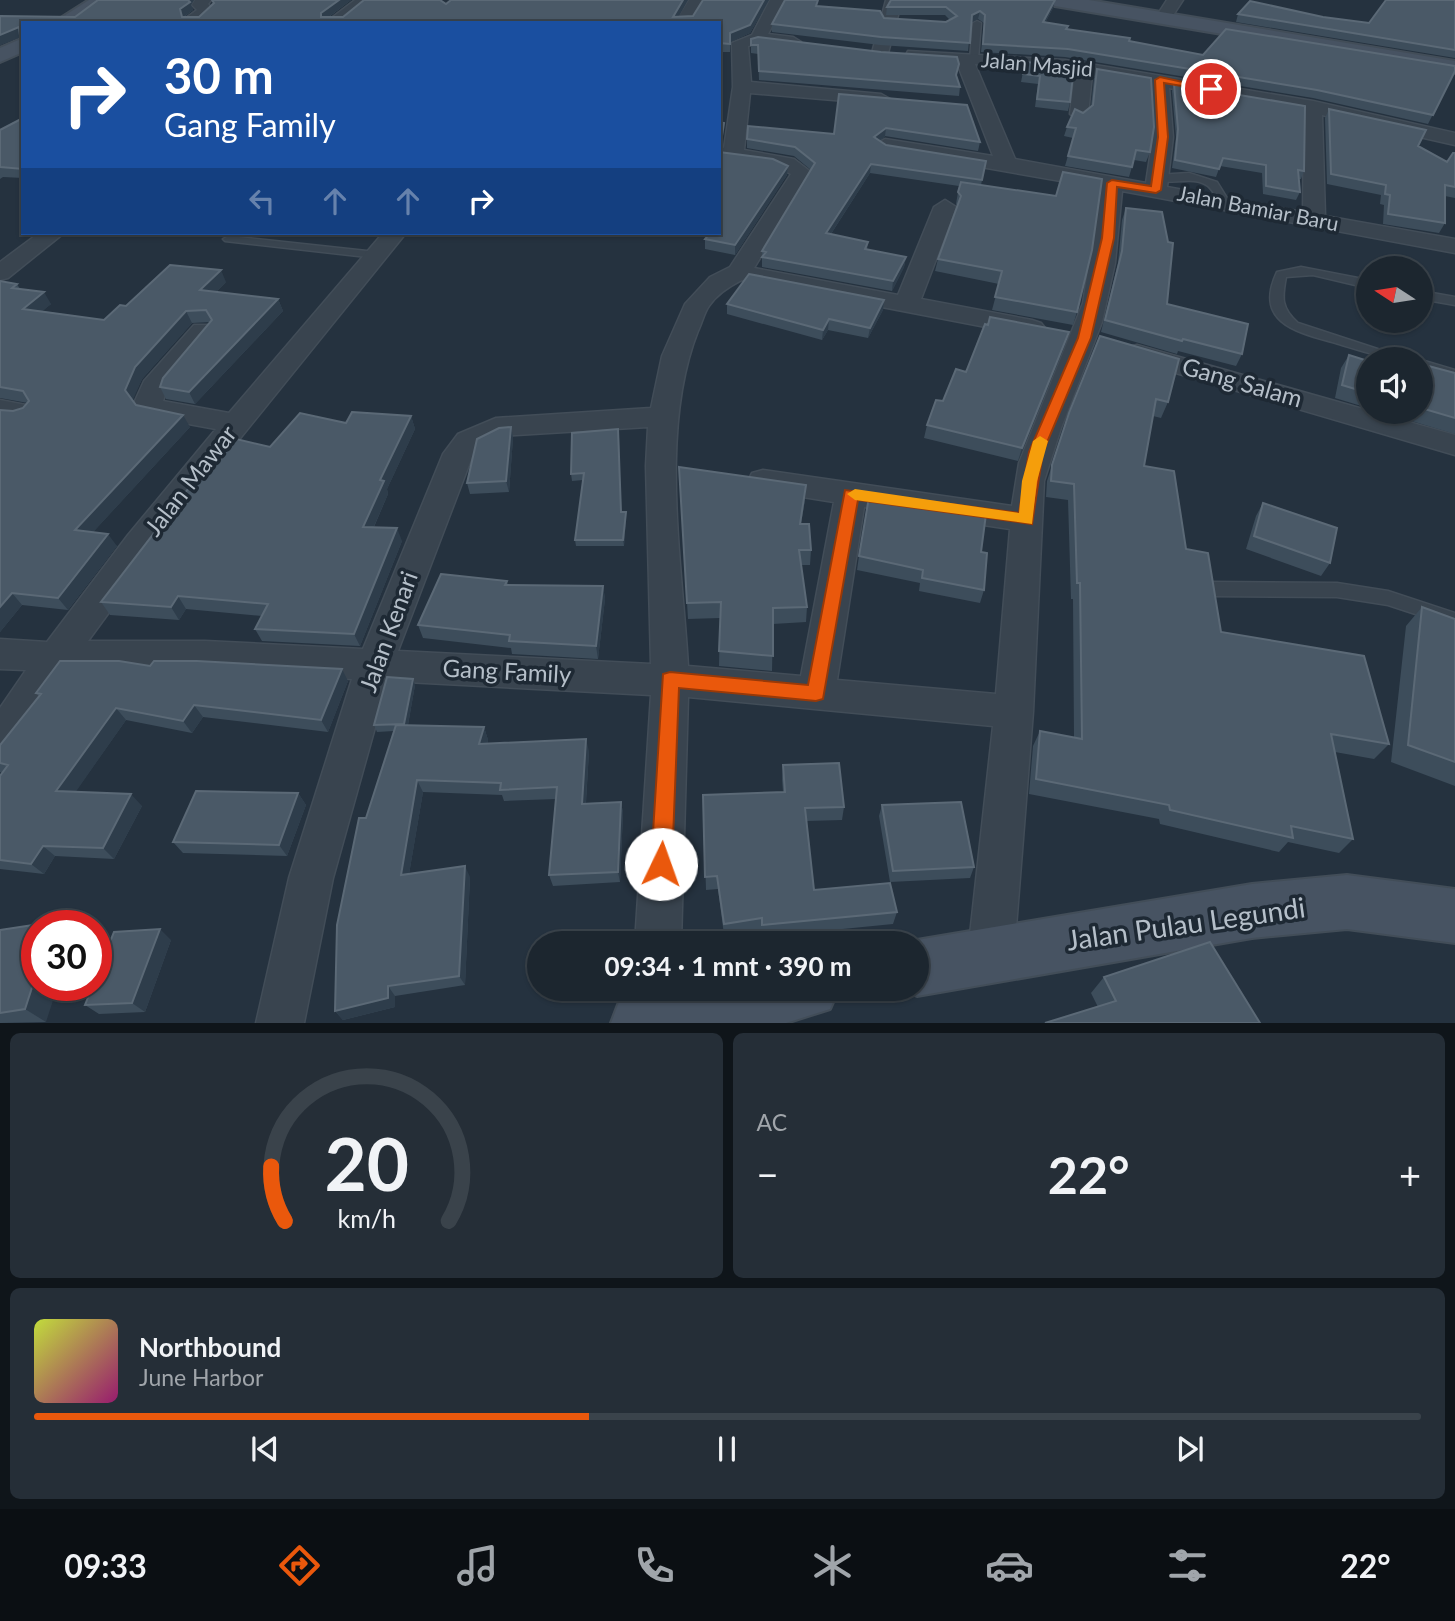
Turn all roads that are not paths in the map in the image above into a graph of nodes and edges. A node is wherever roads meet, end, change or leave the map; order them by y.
1 (103, 0) edge
2 (203, 0) edge
3 (365, 0) edge
4 (697, 0) edge
5 (778, 0) edge
6 (894, 0) edge
7 (1055, 0) edge
8 (1064, 0) edge
9 (1170, 9) edge
10 (43, 20) edge
11 (54, 21) edge
12 (66, 21) edge
13 (193, 21) edge
14 (336, 21) edge
15 (684, 21) edge
16 (889, 21) junction
17 (908, 21) edge
18 (977, 23) edge
19 (749, 41) junction
20 (21, 45) edge
21 (813, 45) edge
22 (0, 57) edge
23 (969, 59) junction
24 (1084, 68) junction
25 (1455, 68) edge
26 (1160, 80) junction
27 (743, 87) junction
28 (901, 101) edge
29 (954, 105) edge
30 (981, 107) junction
31 (1313, 107) junction
32 (1079, 114) edge
33 (1455, 139) edge
34 (885, 145) edge
35 (726, 154) edge
36 (1007, 164) junction
37 (1112, 183) junction
38 (1156, 184) junction
39 (945, 207) dead end
40 (1314, 219) junction
41 (50, 235) edge
42 (229, 239) dead end
43 (386, 244) edge
44 (1455, 246) edge
45 (739, 272) junction
46 (0, 273) edge
47 (1356, 282) edge
48 (1433, 297) edge
49 (1455, 301) edge
50 (907, 303) junction
51 (203, 330) edge
52 (1084, 338) junction
53 (1362, 347) edge
54 (1433, 368) edge
55 (1455, 374) edge
56 (663, 417) junction
57 (236, 423) junction
58 (1455, 445) edge
59 (729, 476) edge
60 (851, 494) junction
61 (1026, 520) junction
62 (1212, 589) edge
63 (1455, 620) edge
64 (0, 654) edge
65 (54, 657) junction
66 (373, 666) junction
67 (670, 680) junction
68 (816, 693) junction
69 (1014, 712) junction
70 (0, 740) edge
71 (1455, 916) edge
72 (659, 931) edge
73 (991, 953) junction
74 (929, 966) edge
75 (719, 1001) edge
76 (650, 1010) edge
77 (280, 1023) edge

1 - 12 street
2 - 13 street
3 - 14 street
4 - 15 street
5 - 19 street
6 - 16 street
7 - 8 street
8 - 9 street
9 - 25 street
10 - 11 street
16 - 17 street
16 - 23 street, Jalan Masjid
18 - 23 lane
19 - 21 street
19 - 27 street
20 - 22 street
23 - 24 street, Jalan Masjid
23 - 30 street
24 - 26 street, Jalan Masjid
24 - 32 street
26 - 31 street, Jalan Masjid
26 - 38 street
27 - 28 street
27 - 35 street
29 - 30 street
30 - 36 street
31 - 33 street, Jalan Masjid
31 - 40 street
34 - 36 street, Jalan Bamiar Baru
35 - 45 street
36 - 37 street, Jalan Bamiar Baru
37 - 38 street, Jalan Bamiar Baru
37 - 52 street
38 - 40 street, Jalan Bamiar Baru
39 - 50 street
40 - 44 street, Jalan Bamiar Baru
41 - 46 street
42 - 43 lane
43 - 57 street, Jalan Mawar
45 - 50 street, Gang Salam
45 - 56 street
47 - 53 lane
48 - 49 lane
50 - 52 street, Gang Salam
51 - 57 street
52 - 58 street, Gang Salam
52 - 61 street
54 - 55 lane
56 - 66 street, Jalan Kenari
56 - 67 street
57 - 65 street, Jalan Mawar
59 - 60 street
60 - 61 street
60 - 68 street
61 - 69 street
62 - 63 lane
64 - 65 street, Gang Family
65 - 66 street, Gang Family
65 - 70 street, Jalan Mawar
66 - 67 street, Gang Family
66 - 77 street, Jalan Kenari
67 - 68 street, Gang Family
67 - 72 street
68 - 69 street, Gang Family
69 - 73 street
71 - 73 street, Jalan Pulau Legundi
73 - 74 street, Jalan Pulau Legundi
75 - 76 street

